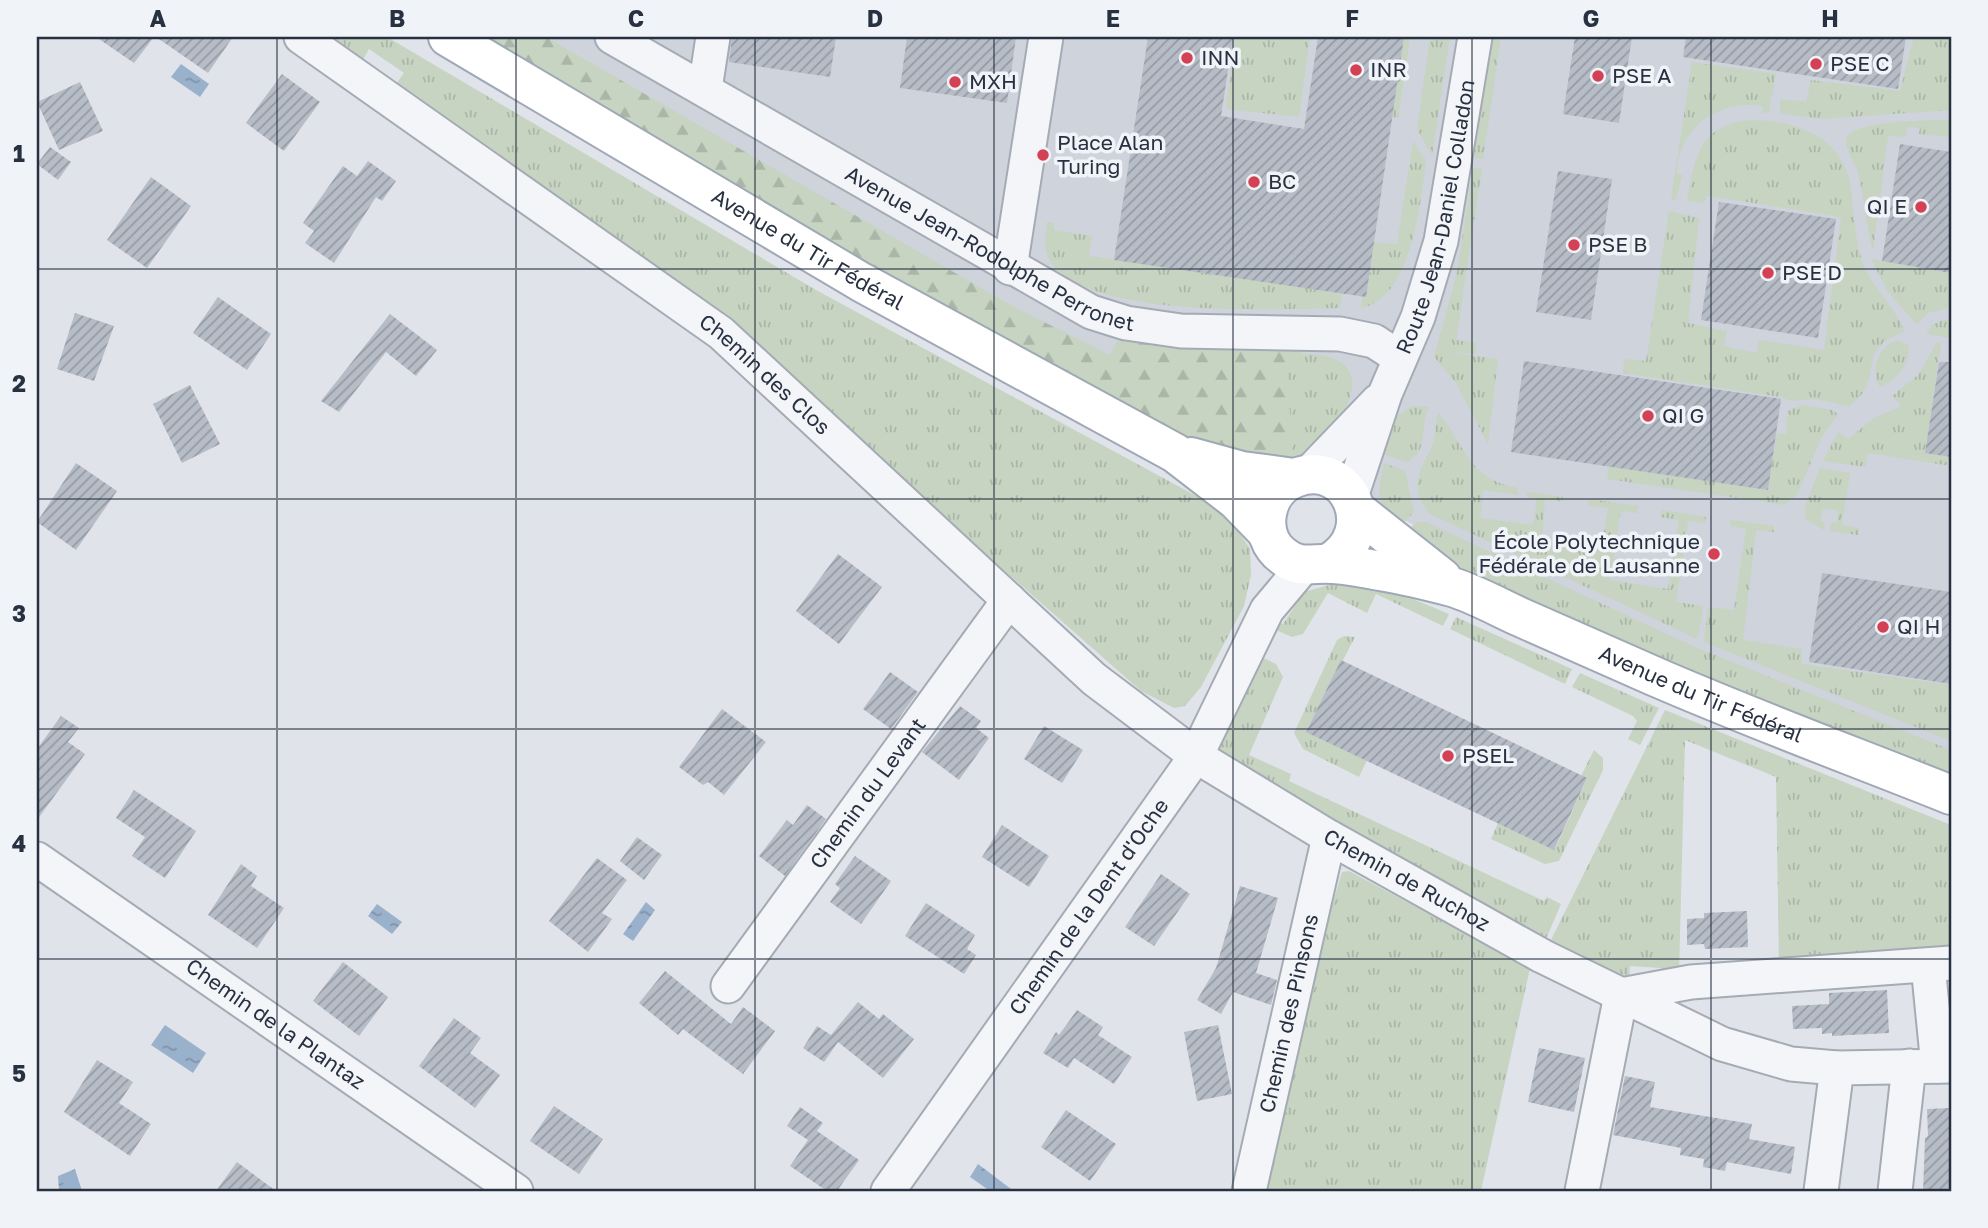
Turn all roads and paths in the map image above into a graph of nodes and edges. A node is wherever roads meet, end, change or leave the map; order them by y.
1 (301, 37) edge
2 (448, 37) edge
3 (612, 37) edge
4 (712, 37) edge
5 (1046, 37) edge
6 (1475, 37) edge
7 (705, 89) junction
8 (1010, 268) junction
9 (1400, 358) junction
10 (1385, 394) junction
11 (1175, 453) junction
12 (1301, 477) junction
13 (1354, 504) junction
14 (1269, 538) junction
15 (1317, 565) junction
16 (1455, 588) junction
17 (1009, 600) junction
18 (1267, 610) junction
19 (1196, 756) junction
20 (1951, 795) edge
21 (1329, 837) junction
22 (37, 859) edge
23 (1940, 964) edge
24 (728, 986) dead end
25 (1621, 995) junction
26 (1933, 1066) edge
27 (1837, 1068) junction
28 (516, 1191) edge
29 (888, 1191) edge
30 (1249, 1191) edge
31 (1582, 1191) edge
32 (1821, 1191) edge
33 (1895, 1191) edge

1 - 17 street, Chemin des Clos
2 - 11 main road, Avenue du Tir Fédéral
3 - 7 street, Avenue Jean-Rodolphe Perronet
4 - 7 street
5 - 8 street
6 - 9 street, Route Jean-Daniel Colladon
7 - 8 street, Avenue Jean-Rodolphe Perronet
8 - 9 street, Avenue Jean-Rodolphe Perronet
9 - 10 street, Route Jean-Daniel Colladon
10 - 12 street, Route Jean-Daniel Colladon
10 - 13 street, Route Jean-Daniel Colladon
11 - 12 main road, Avenue du Tir Fédéral
11 - 14 main road, Avenue du Tir Fédéral
12 - 13 main road
12 - 14 main road
13 - 15 main road
13 - 16 main road, Avenue du Tir Fédéral
14 - 15 main road
14 - 18 street, Chemin de la Dent d'Oche
15 - 16 main road, Avenue du Tir Fédéral
15 - 18 street, Chemin de la Dent d'Oche
16 - 20 main road, Avenue du Tir Fédéral
17 - 19 street, Chemin des Clos
17 - 24 street, Chemin du Levant
18 - 19 street, Chemin de la Dent d'Oche
19 - 21 street, Chemin de Ruchoz
19 - 29 street, Chemin de la Dent d'Oche
21 - 25 street, Chemin de Ruchoz
21 - 30 street, Chemin des Pinsons
22 - 28 street, Chemin de la Plantaz
23 - 25 street
23 - 26 street
25 - 27 street, Chemin de Ruchoz
25 - 31 street
26 - 27 street, Chemin de Ruchoz
26 - 33 street
27 - 32 street

